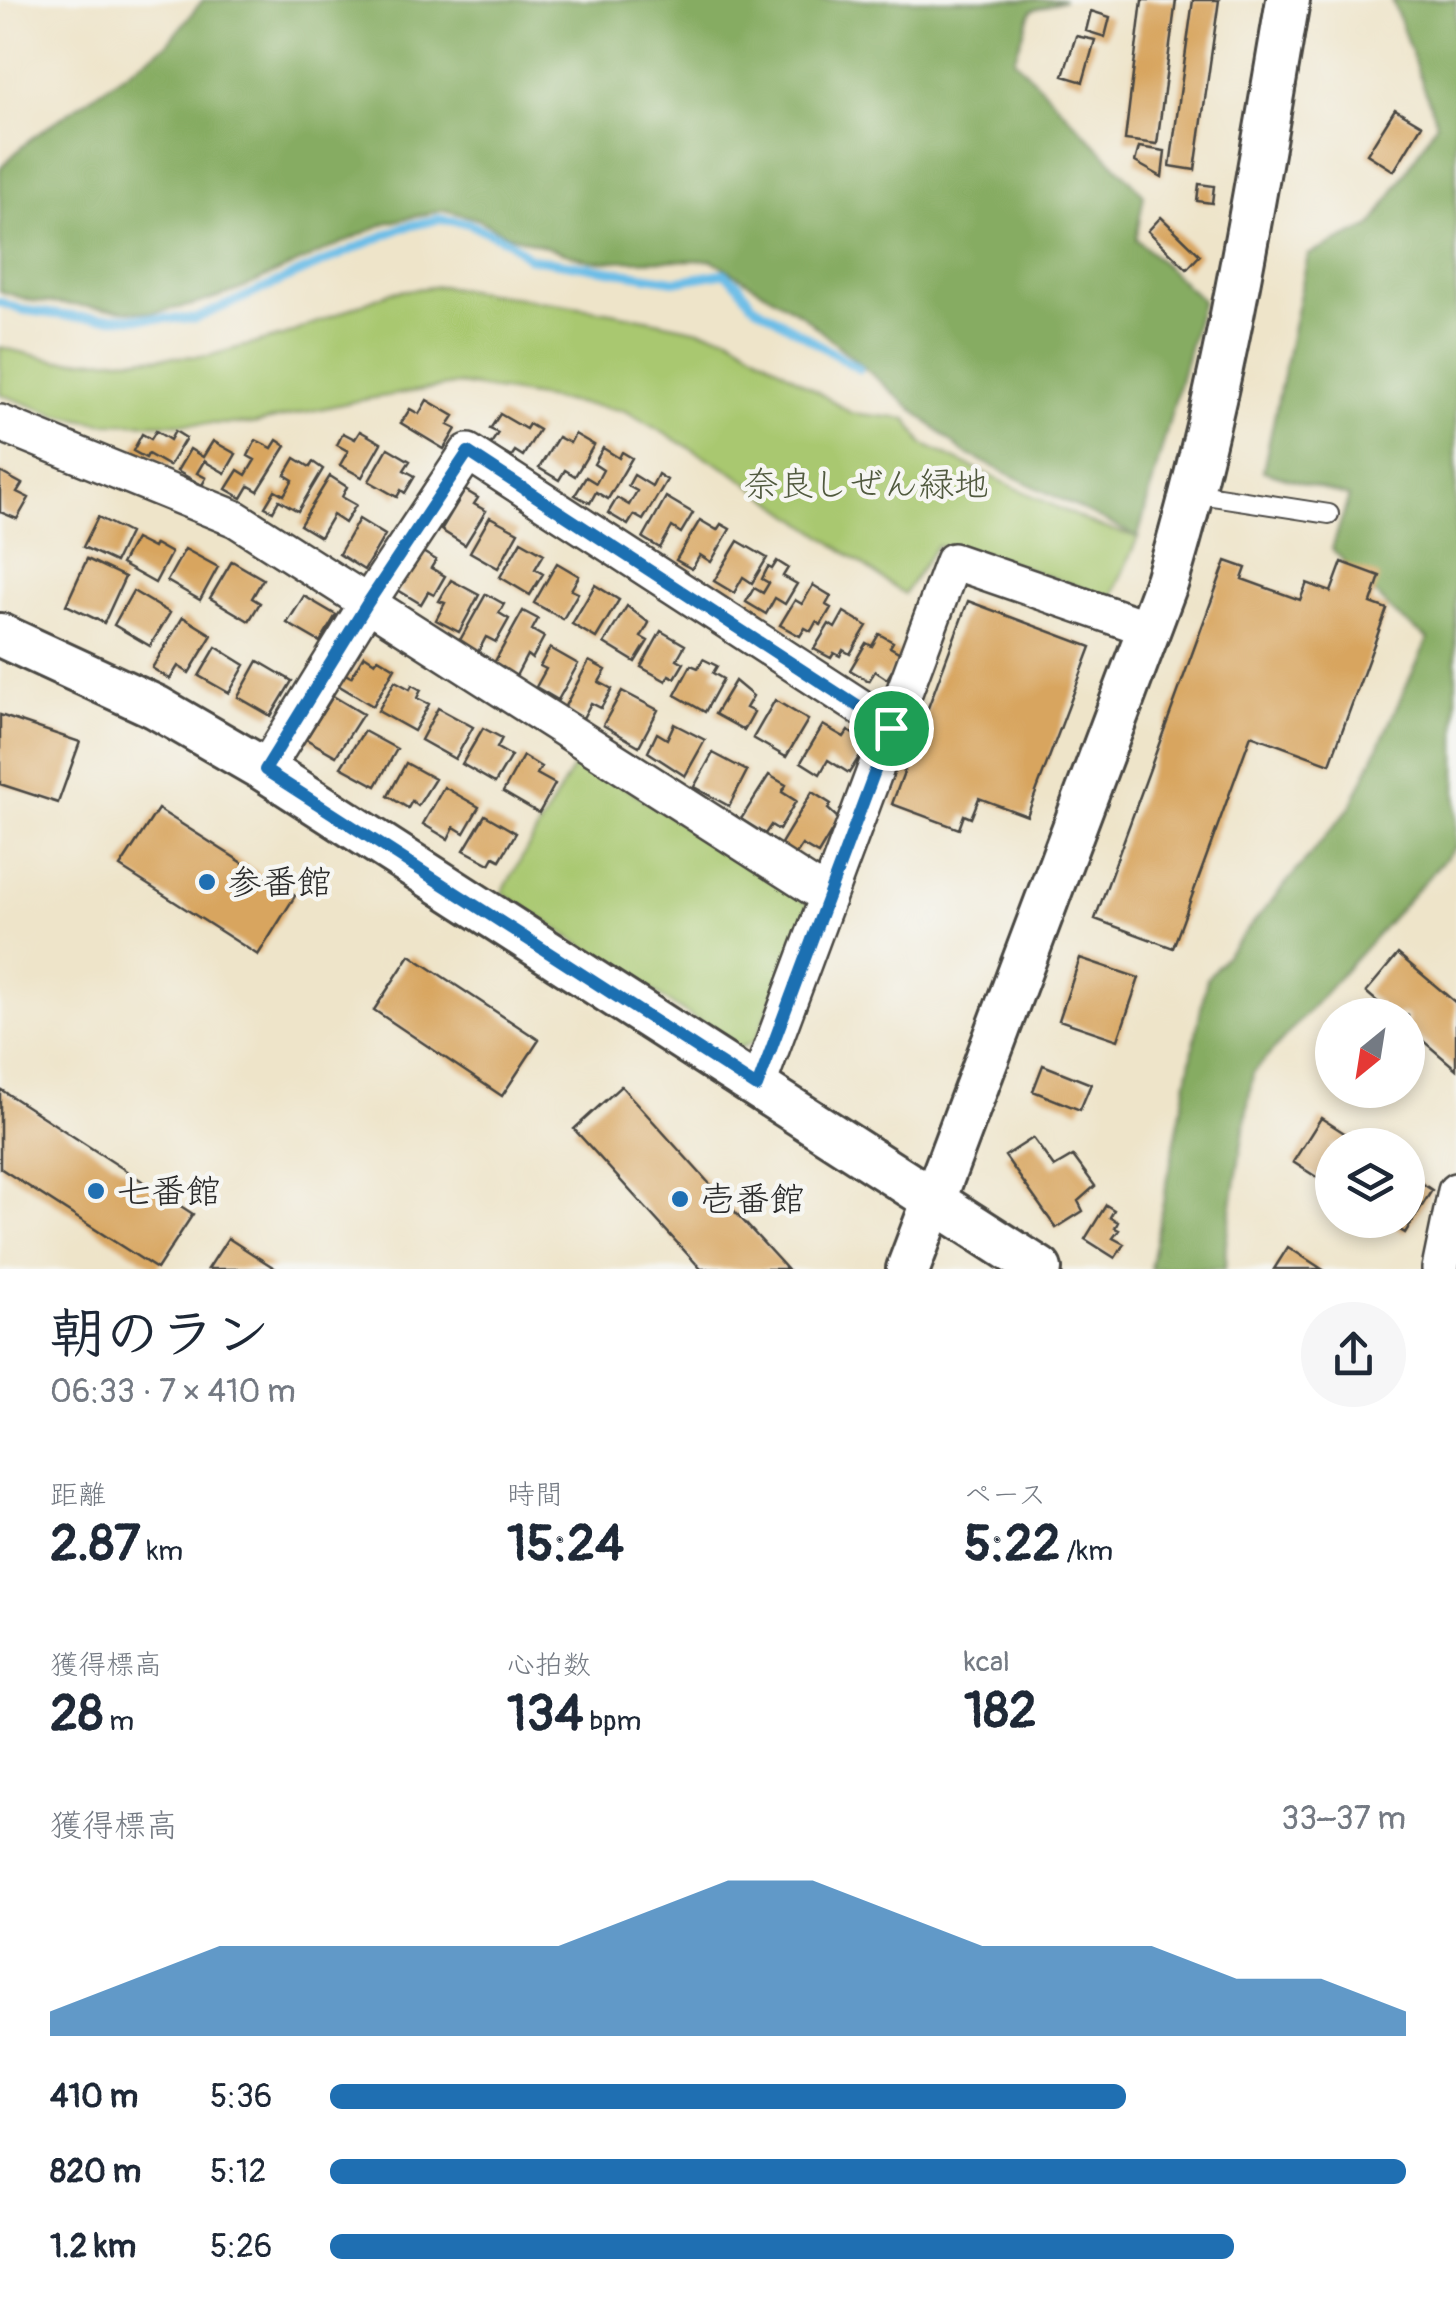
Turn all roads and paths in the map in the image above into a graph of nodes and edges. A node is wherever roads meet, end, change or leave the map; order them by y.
1 (1288, 0) edge
2 (0, 424) edge
3 (1194, 493) junction
4 (1329, 514) dead end
5 (367, 604) junction
6 (1150, 629) junction
7 (0, 634) edge
8 (891, 728) junction
9 (265, 770) junction
10 (828, 897) junction
11 (757, 1087) junction
12 (1456, 1191) edge
13 (934, 1201) junction
14 (908, 1269) edge
15 (1040, 1269) edge
16 (1440, 1269) edge

1 - 3 street
2 - 5 street
3 - 4 lane
3 - 6 street
5 - 8 street
5 - 9 street
5 - 10 street
6 - 8 street
6 - 13 street
7 - 9 street
8 - 10 street
9 - 11 street
10 - 11 street
11 - 13 street
12 - 16 street
13 - 14 street
13 - 15 street

